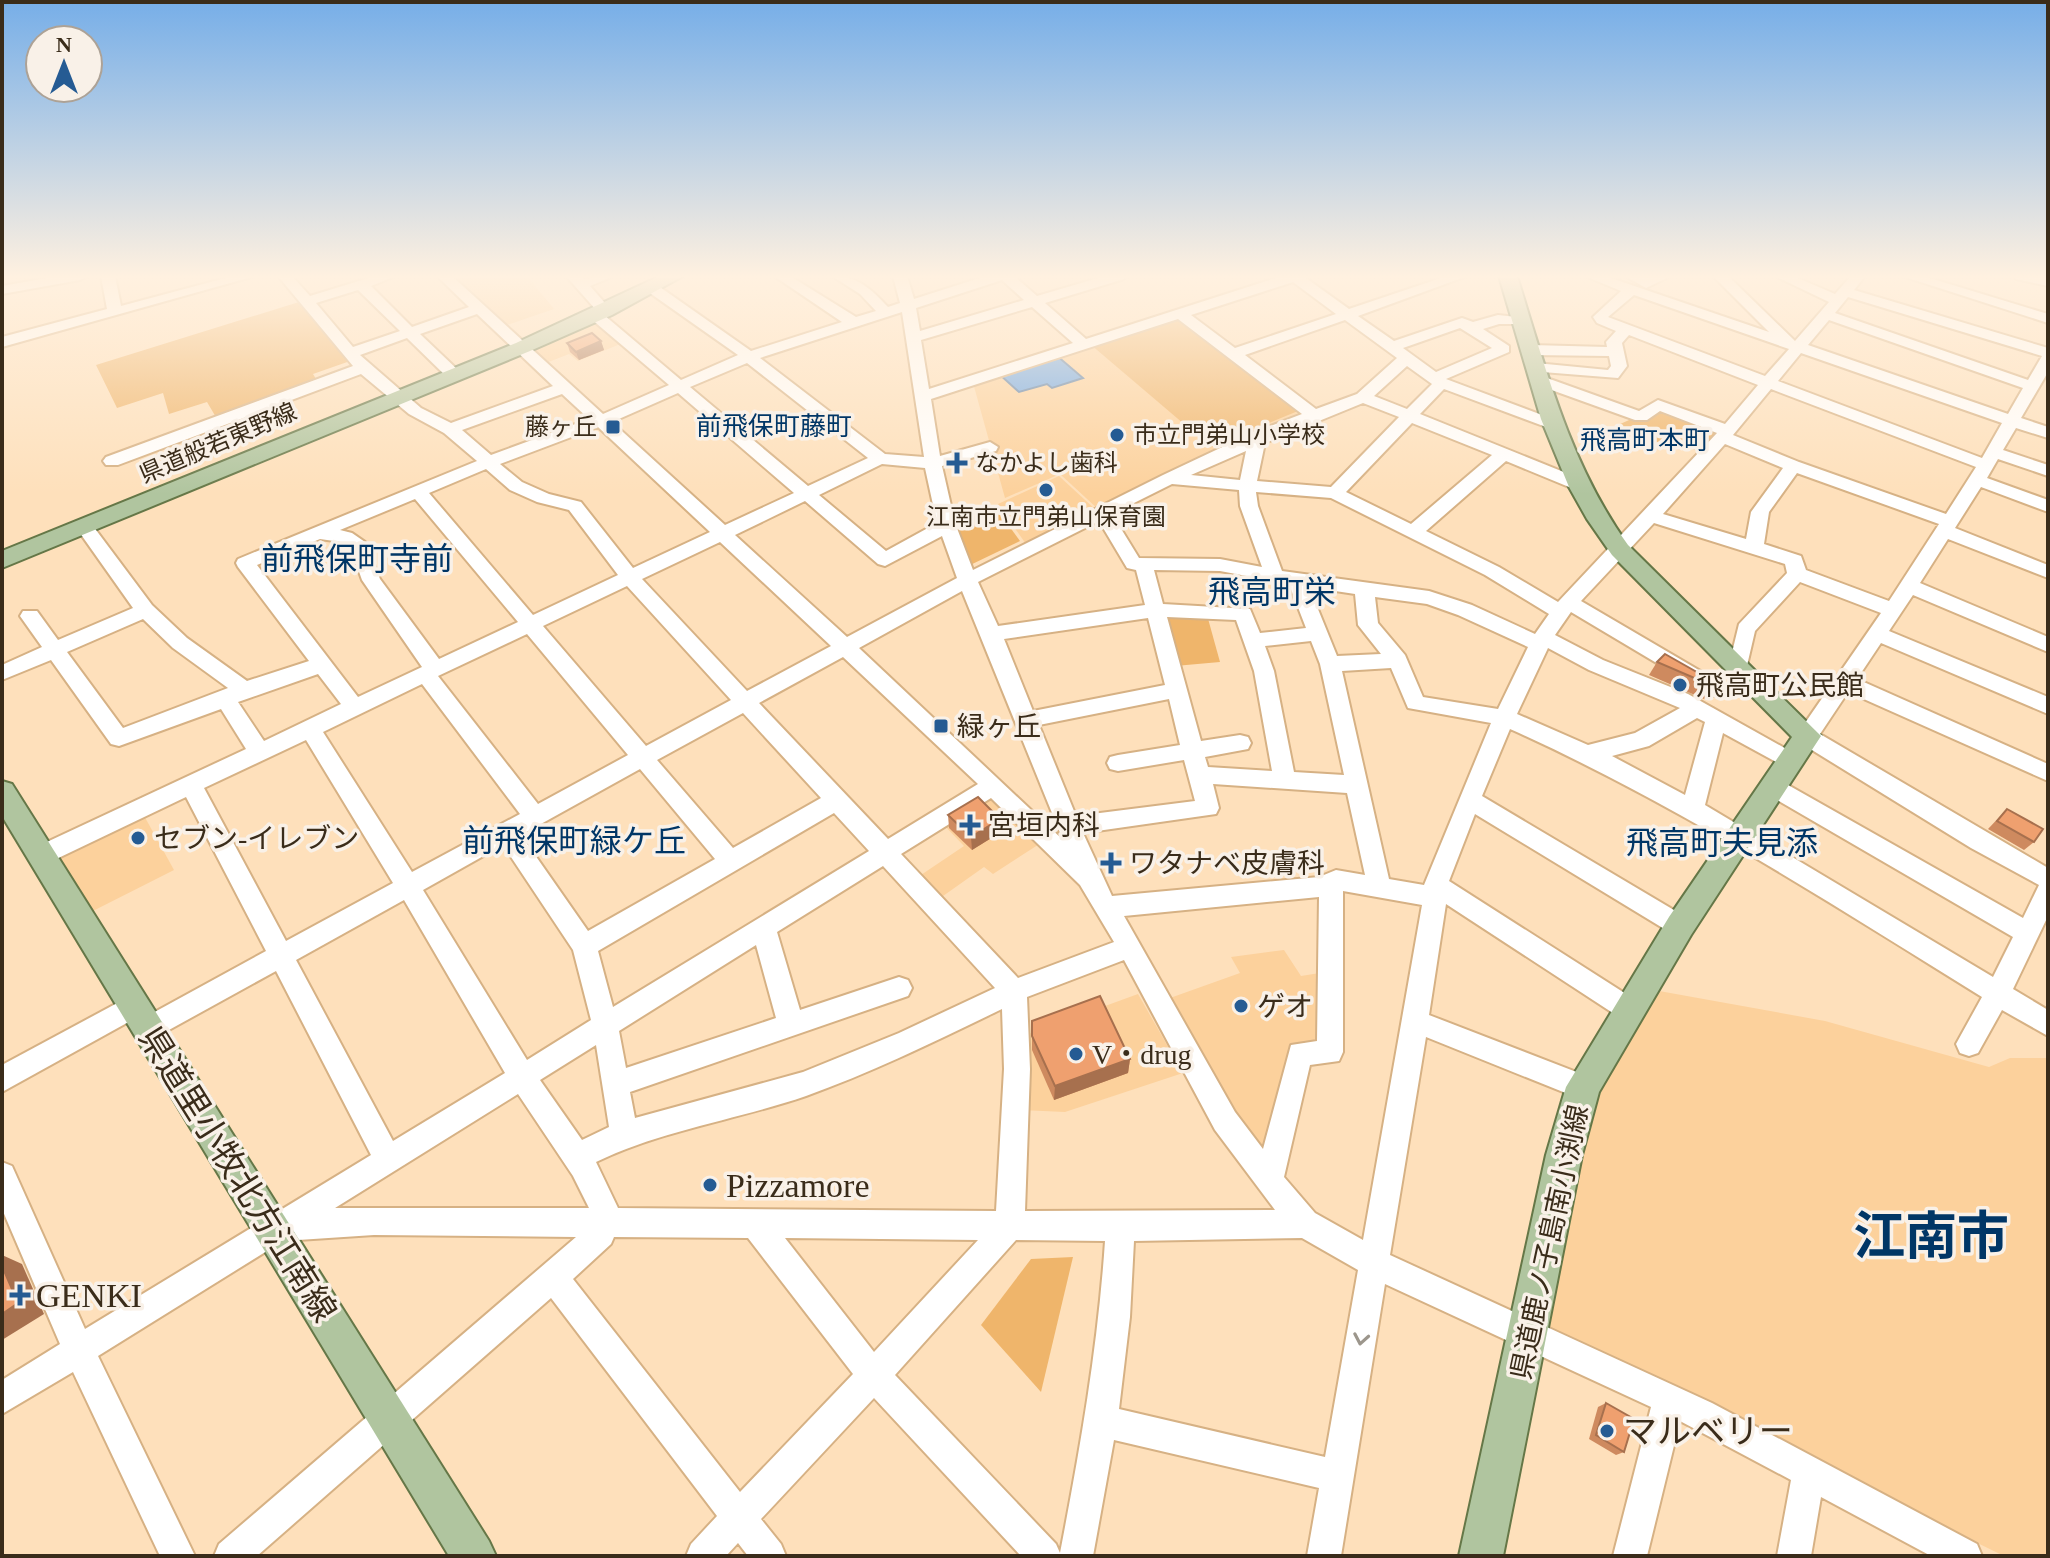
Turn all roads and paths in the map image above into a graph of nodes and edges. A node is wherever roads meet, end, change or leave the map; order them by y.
1 (347, 349) edge
2 (363, 349) edge
3 (426, 349) edge
4 (519, 349) edge
5 (525, 349) edge
6 (639, 349) edge
7 (738, 349) edge
8 (771, 349) edge
9 (915, 349) edge
10 (1069, 349) edge
11 (1226, 349) edge
12 (1249, 349) edge
13 (1394, 349) edge
14 (1504, 349) edge
15 (1526, 349) edge
16 (1530, 349) edge
17 (1615, 349) edge
18 (1677, 349) edge
19 (1793, 349) edge
20 (1803, 349) edge
21 (1924, 349) edge
22 (2023, 349) edge
23 (1616, 352) junction
24 (351, 353) junction
25 (1233, 354) junction
26 (1532, 355) junction
27 (2048, 356) edge
28 (747, 357) junction
29 (1407, 358) junction
30 (363, 368) junction
31 (454, 375) junction
32 (1437, 380) junction
33 (1767, 383) junction
34 (679, 386) junction
35 (2031, 386) junction
36 (566, 387) junction
37 (399, 395) junction
38 (923, 396) junction
39 (1363, 397) junction
40 (1314, 415) junction
41 (1409, 416) junction
42 (602, 420) junction
43 (2010, 420) junction
44 (1552, 424) junction
45 (450, 429) junction
46 (2048, 433) edge
47 (1725, 434) junction
48 (1258, 437) junction
49 (990, 447) dead end
50 (1503, 455) junction
51 (880, 459) junction
52 (112, 461) dead end
53 (489, 462) junction
54 (933, 463) junction
55 (1793, 466) junction
56 (1986, 466) junction
57 (2048, 471) edge
58 (1169, 479) junction
59 (1575, 483) junction
60 (1247, 485) junction
61 (418, 491) junction
62 (1335, 493) junction
63 (807, 495) junction
64 (2048, 506) edge
65 (1102, 512) junction
66 (1651, 516) junction
67 (947, 525) junction
68 (84, 526) junction
69 (1946, 526) junction
70 (1414, 531) junction
71 (320, 533) junction
72 (724, 534) junction
73 (1754, 547) junction
74 (1620, 550) junction
75 (2, 560) edge
76 (1143, 563) junction
77 (2048, 572) edge
78 (1797, 574) junction
79 (1274, 576) junction
80 (630, 578) junction
81 (967, 580) junction
82 (1297, 580) junction
83 (1909, 586) junction
84 (1364, 588) junction
85 (1564, 607) junction
86 (145, 610) junction
87 (1156, 610) junction
88 (1893, 610) junction
89 (30, 616) dead end
90 (533, 624) junction
91 (1320, 633) junction
92 (1876, 633) junction
93 (992, 634) junction
94 (1255, 640) junction
95 (1542, 641) junction
96 (2048, 645) edge
97 (845, 647) junction
98 (52, 651) junction
99 (1398, 660) junction
100 (322, 664) junction
101 (1330, 664) junction
102 (430, 672) junction
103 (2, 673) edge
104 (1732, 677) junction
105 (1843, 681) junction
106 (1178, 690) junction
107 (235, 694) junction
108 (746, 701) junction
109 (354, 706) junction
110 (2048, 706) edge
111 (1705, 712) junction
112 (1506, 718) junction
113 (1027, 720) junction
114 (310, 729) junction
115 (1807, 736) junction
116 (1240, 743) dead end
117 (1194, 750) junction
118 (259, 751) junction
119 (1587, 754) junction
120 (645, 759) junction
121 (1789, 761) junction
122 (1118, 763) dead end
123 (2048, 773) edge
124 (1200, 775) junction
125 (1285, 780) junction
126 (191, 784) junction
127 (1358, 785) junction
128 (993, 786) junction
129 (1773, 787) junction
130 (837, 800) junction
131 (1471, 800) junction
132 (6, 807) edge
133 (1693, 809) junction
134 (535, 817) junction
135 (1069, 826) junction
136 (507, 833) junction
137 (1742, 836) junction
138 (885, 852) junction
139 (42, 855) junction
140 (731, 862) junction
141 (2048, 879) edge
142 (1091, 882) junction
143 (1331, 882) junction
144 (410, 886) junction
145 (1379, 887) junction
146 (1436, 891) junction
147 (2048, 891) edge
148 (1106, 907) junction
149 (1680, 926) junction
150 (763, 927) junction
151 (2028, 933) junction
152 (584, 946) junction
153 (1130, 947) junction
154 (281, 956) junction
155 (899, 988) dead end
156 (1014, 991) junction
157 (1998, 993) junction
158 (1628, 1009) junction
159 (141, 1017) junction
160 (1415, 1021) junction
161 (605, 1024) junction
162 (2048, 1024) edge
163 (791, 1025) junction
164 (1969, 1044) dead end
165 (522, 1075) junction
166 (2, 1079) edge
167 (615, 1084) junction
168 (1583, 1087) junction
169 (624, 1134) junction
170 (576, 1157) junction
171 (388, 1160) junction
172 (2, 1176) edge
173 (1269, 1181) junction
174 (605, 1222) junction
175 (1305, 1223) junction
176 (756, 1225) junction
177 (1010, 1225) junction
178 (1120, 1226) junction
179 (274, 1231) junction
180 (1374, 1263) junction
181 (553, 1277) junction
182 (1528, 1335) junction
183 (79, 1351) junction
184 (873, 1372) junction
185 (2, 1398) edge
186 (1669, 1400) junction
187 (391, 1420) junction
188 (1102, 1421) junction
189 (1809, 1471) junction
190 (1336, 1476) junction
191 (740, 1514) junction
192 (178, 1556) edge
193 (231, 1556) edge
194 (474, 1556) edge
195 (703, 1556) edge
196 (769, 1556) edge
197 (1044, 1556) edge
198 (1076, 1556) edge
199 (1324, 1556) edge
200 (1481, 1556) edge
201 (1630, 1556) edge
202 (1794, 1556) edge
203 (1965, 1556) edge

1 - 24 street
2 - 24 street
3 - 31 street
4 - 31 main road, 県道般若東野線
5 - 36 street
6 - 34 street
7 - 28 street
8 - 28 street
9 - 38 street
10 - 38 street
11 - 25 street
12 - 25 street
13 - 29 street
14 - 32 street
15 - 26 street
16 - 26 main road
17 - 23 street
18 - 33 street
19 - 33 street
20 - 43 street
21 - 35 street
22 - 27 street
23 - 26 street
23 - 26 street
24 - 30 street
25 - 40 street
26 - 44 main road
26 - 47 street
27 - 35 street
28 - 34 street
28 - 51 street
29 - 32 street
29 - 39 street
30 - 37 street
30 - 52 street
31 - 37 main road, 県道般若東野線
32 - 41 street
32 - 44 street
33 - 47 street
33 - 56 street
34 - 42 street
34 - 63 street
35 - 43 street
36 - 42 street
36 - 45 street
37 - 45 street
37 - 68 main road, 県道般若東野線
38 - 54 street
39 - 40 street
39 - 41 street
40 - 48 street
41 - 50 street
41 - 62 street
42 - 53 street
42 - 72 street
43 - 46 street
43 - 56 street
44 - 59 main road
45 - 53 street
47 - 55 street
47 - 66 street
48 - 58 street
48 - 60 street
49 - 54 street
50 - 59 street
50 - 70 street
51 - 54 street
51 - 63 street
53 - 61 street
53 - 80 street
54 - 67 street
55 - 69 street
55 - 73 street
56 - 57 street
56 - 64 street
56 - 69 street
58 - 60 street
58 - 65 street
59 - 74 main road
60 - 62 street
60 - 79 street
61 - 71 street
61 - 90 street
62 - 70 street
63 - 67 street
63 - 72 street
65 - 76 street
65 - 81 street
66 - 73 street
66 - 74 street
67 - 81 street
68 - 75 main road, 県道般若東野線
68 - 86 street
69 - 77 street
69 - 83 street
70 - 85 street
71 - 100 street
71 - 102 street
72 - 80 street
72 - 97 street
73 - 78 street
74 - 85 street
74 - 104 main road
76 - 79 street
76 - 87 street
78 - 88 street
78 - 104 street
79 - 82 street
80 - 90 street
80 - 108 street
81 - 93 street
81 - 97 street
82 - 84 street
82 - 91 street
83 - 88 street
83 - 96 street
84 - 95 street
84 - 99 street
85 - 95 street
85 - 104 street
86 - 98 street
86 - 107 street
87 - 93 street
87 - 94 street
87 - 106 street
88 - 92 street
89 - 98 street
90 - 102 street
90 - 120 street
91 - 94 street
91 - 101 street
92 - 105 street
92 - 110 street
93 - 113 street
94 - 125 street
95 - 111 street
95 - 112 street
97 - 108 street
97 - 128 street
98 - 103 street
98 - 107 street
99 - 101 street
99 - 112 street
100 - 107 street
100 - 109 street
101 - 127 street
102 - 109 street
102 - 134 street
104 - 111 street
104 - 115 main road
105 - 115 street
105 - 123 street
106 - 113 street
106 - 117 street
107 - 118 street
108 - 120 street
108 - 130 street
109 - 114 street
111 - 119 street
111 - 121 street
111 - 133 street
112 - 119 street
112 - 131 street
113 - 135 street
114 - 118 street
114 - 144 street
115 - 121 main road, 県道鹿ノ子島南小渕線
115 - 141 street
116 - 117 street
117 - 122 street
117 - 124 street
118 - 126 street
119 - 133 street
120 - 134 street
120 - 140 street
121 - 129 main road, 県道鹿ノ子島南小渕線
124 - 125 street
124 - 135 street
125 - 127 street
126 - 139 street
126 - 154 street
127 - 145 street
128 - 138 street
128 - 142 street
129 - 137 main road, 県道鹿ノ子島南小渕線
129 - 151 street
130 - 138 street
130 - 140 street
131 - 146 street
131 - 149 street
132 - 139 main road, 県道里小牧北方江南線
133 - 137 street
134 - 136 street
135 - 142 street
136 - 144 street
136 - 152 street
137 - 149 main road, 県道鹿ノ子島南小渕線
137 - 157 street
138 - 150 street
138 - 156 street
139 - 159 main road, 県道里小牧北方江南線
140 - 152 street
142 - 148 street
143 - 145 street
143 - 148 street
143 - 173 street
144 - 154 street
144 - 165 street
145 - 146 street
146 - 158 street
146 - 160 street
147 - 151 street
148 - 153 street
149 - 158 main road, 県道鹿ノ子島南小渕線
150 - 161 street
150 - 163 street
151 - 157 street
152 - 161 street
153 - 156 street
153 - 173 street
154 - 159 street
154 - 171 street
155 - 163 street
156 - 169 street
156 - 177 street
157 - 162 street
157 - 164 street
158 - 168 main road, 県道鹿ノ子島南小渕線
159 - 166 street
159 - 179 main road, 県道里小牧北方江南線
160 - 168 street
160 - 180 street
161 - 165 street
161 - 167 street
163 - 167 street
165 - 170 street
165 - 171 street
167 - 169 street
168 - 182 main road, 県道鹿ノ子島南小渕線
169 - 170 street
170 - 174 street
171 - 179 street
172 - 183 street
173 - 175 street
174 - 176 street
174 - 179 street
174 - 181 street
175 - 178 street
175 - 180 street
176 - 177 street
176 - 184 street
177 - 178 street
177 - 184 street
178 - 188 street
179 - 183 street
179 - 187 main road, 県道里小牧北方江南線
180 - 182 street
180 -> 190 street
181 - 187 street
181 - 191 street
182 - 186 street
182 - 200 main road, 県道鹿ノ子島南小渕線
183 - 185 street
183 - 192 street
184 - 191 street
184 - 197 street
186 - 189 street
186 - 201 street
187 - 193 street
187 - 194 main road, 県道里小牧北方江南線
188 - 190 street
188 - 198 street
189 - 202 street
189 - 203 street
190 - 199 street
191 - 195 street
191 - 196 street

